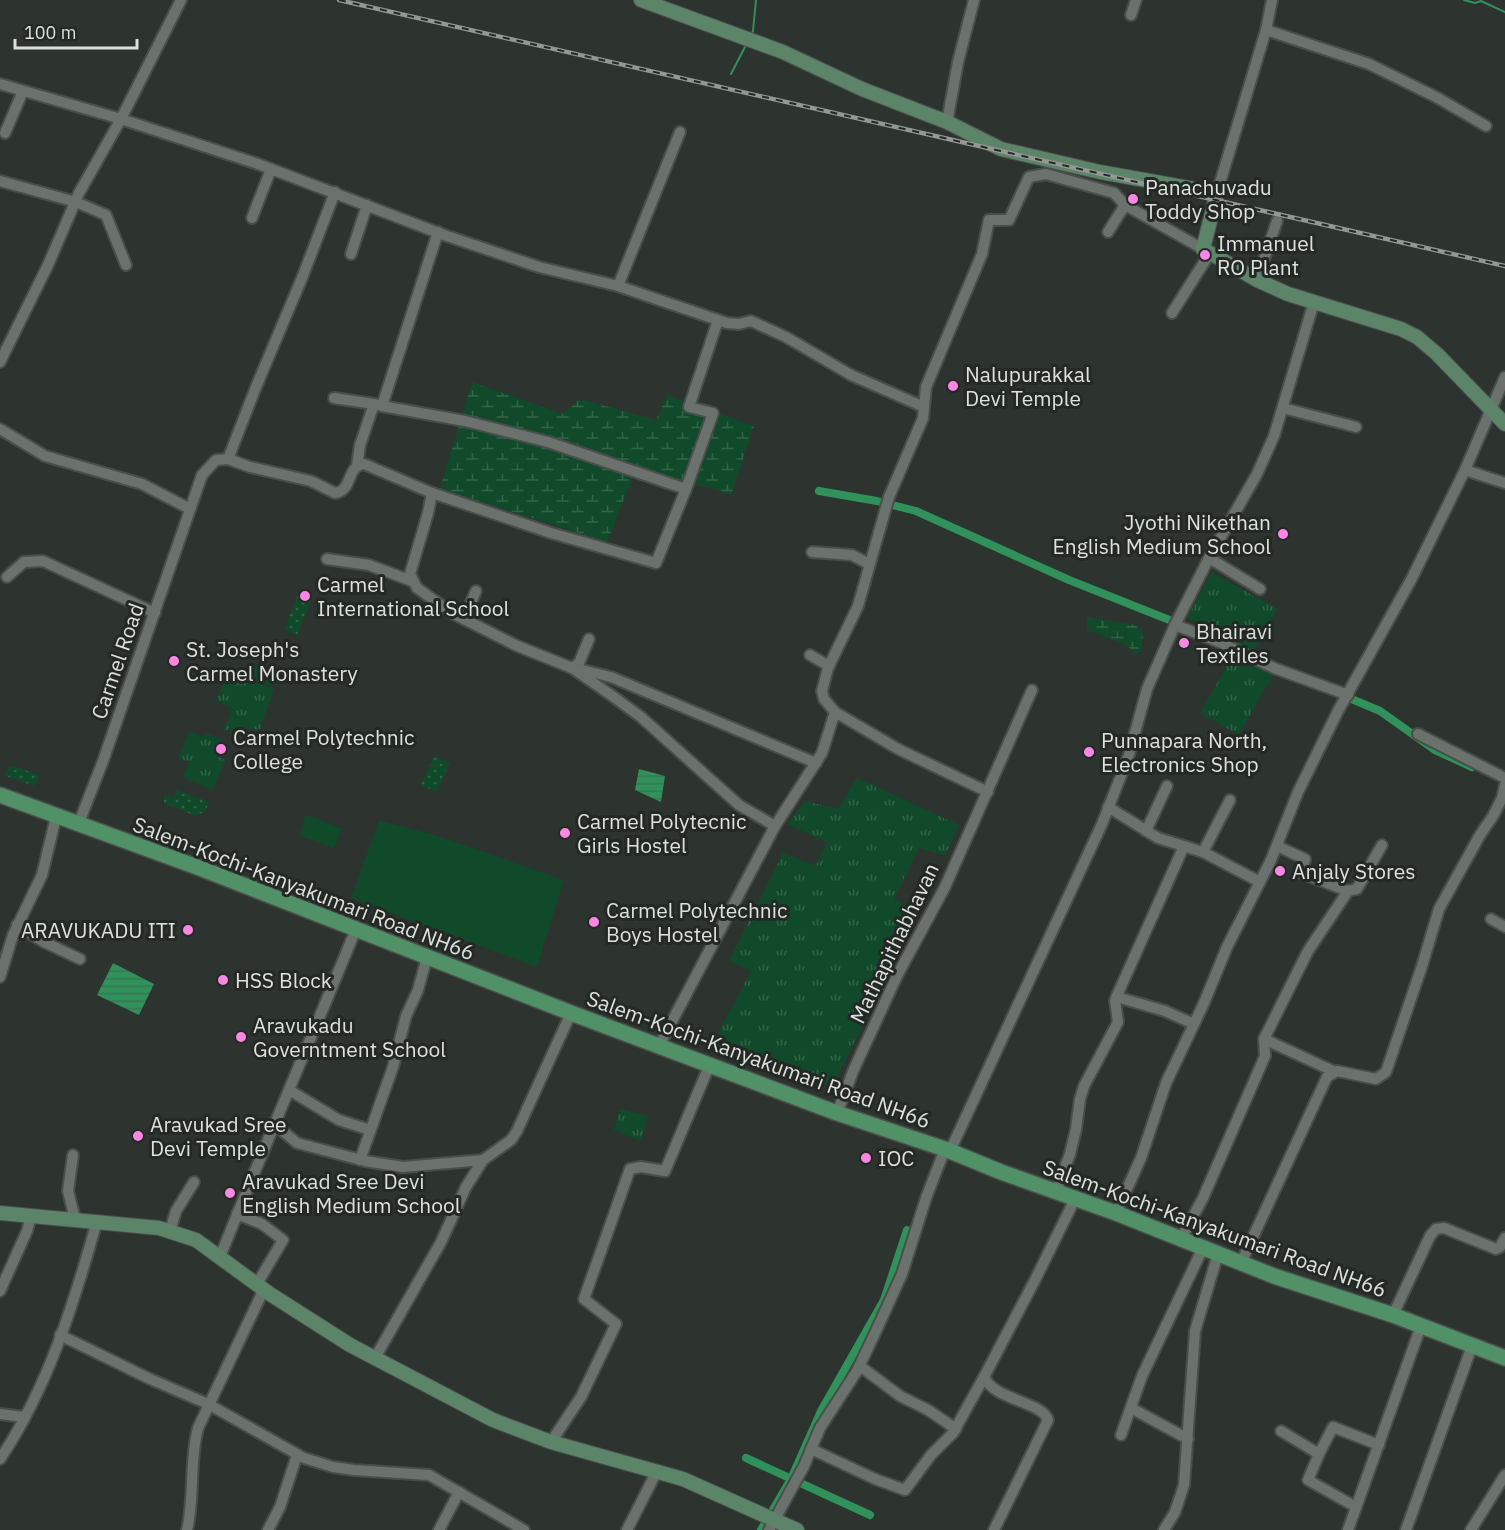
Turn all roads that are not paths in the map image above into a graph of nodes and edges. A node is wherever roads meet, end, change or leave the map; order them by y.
1 (182, 0) edge
2 (641, 0) edge
3 (974, 0) edge
4 (1136, 0) edge
5 (1272, 0) edge
6 (670, 5) edge
7 (1131, 15) dead end
8 (1266, 30) junction
9 (0, 84) edge
10 (23, 91) junction
11 (121, 119) junction
12 (947, 122) junction
13 (1486, 126) dead end
14 (680, 132) dead end
15 (5, 133) dead end
16 (271, 169) junction
17 (0, 181) edge
18 (335, 192) junction
19 (1217, 193) junction
20 (76, 202) junction
21 (367, 205) junction
22 (1125, 205) junction
23 (252, 218) dead end
24 (1277, 221) dead end
25 (438, 232) junction
26 (1108, 232) dead end
27 (1207, 251) junction
28 (351, 254) dead end
29 (126, 265) dead end
30 (1257, 280) junction
31 (618, 286) junction
32 (1314, 302) junction
33 (1172, 313) dead end
34 (718, 320) junction
35 (0, 362) edge
36 (1505, 377) edge
37 (334, 398) dead end
38 (378, 405) junction
39 (924, 407) junction
40 (1283, 408) junction
41 (1491, 409) junction
42 (1505, 424) edge
43 (1356, 427) dead end
44 (0, 429) edge
45 (228, 459) junction
46 (357, 465) junction
47 (1464, 470) junction
48 (1505, 483) edge
49 (686, 489) junction
50 (432, 492) junction
51 (190, 509) junction
52 (812, 552) dead end
53 (1209, 558) junction
54 (327, 559) dead end
55 (869, 564) junction
56 (7, 577) dead end
57 (412, 581) junction
58 (1260, 589) dead end
59 (476, 591) dead end
60 (155, 613) junction
61 (464, 619) junction
62 (1176, 622) junction
63 (588, 639) dead end
64 (810, 655) dead end
65 (829, 666) junction
66 (572, 668) junction
67 (1032, 690) dead end
68 (1346, 697) junction
69 (835, 712) junction
70 (1418, 734) dead end
71 (816, 763) junction
72 (1505, 778) edge
73 (1167, 786) dead end
74 (1505, 786) edge
75 (988, 792) junction
76 (0, 795) edge
77 (1230, 800) dead end
78 (1108, 807) junction
79 (56, 817) junction
80 (78, 825) junction
81 (775, 826) junction
82 (1146, 831) junction
83 (1382, 845) dead end
84 (1184, 846) junction
85 (1277, 846) junction
86 (1203, 852) junction
87 (1260, 882) junction
88 (1348, 891) junction
89 (1491, 919) dead end
90 (17, 925) junction
91 (1505, 927) edge
92 (356, 929) junction
93 (428, 957) junction
94 (80, 959) dead end
95 (0, 977) edge
96 (1117, 997) junction
97 (571, 1013) junction
98 (1194, 1024) junction
99 (1264, 1039) junction
100 (659, 1046) junction
101 (710, 1064) junction
102 (1333, 1071) junction
103 (289, 1090) junction
104 (837, 1113) junction
105 (273, 1124) junction
106 (370, 1130) junction
107 (948, 1150) junction
108 (73, 1155) dead end
109 (360, 1160) junction
110 (483, 1160) junction
111 (194, 1182) dead end
112 (1056, 1191) junction
113 (1075, 1198) junction
114 (0, 1213) edge
115 (1116, 1213) junction
116 (237, 1214) junction
117 (31, 1216) junction
118 (75, 1219) junction
119 (97, 1221) junction
120 (170, 1231) junction
121 (1181, 1239) junction
122 (1505, 1239) edge
123 (1203, 1248) junction
124 (1218, 1254) junction
125 (220, 1257) junction
126 (1241, 1263) junction
127 (260, 1286) junction
128 (0, 1291) edge
129 (1394, 1315) junction
130 (1421, 1326) junction
131 (60, 1335) junction
132 (1472, 1346) junction
133 (375, 1358) junction
134 (1505, 1358) edge
135 (860, 1365) junction
136 (984, 1377) junction
137 (208, 1404) junction
138 (1131, 1408) junction
139 (0, 1414) edge
140 (24, 1417) junction
141 (956, 1429) junction
142 (1281, 1431) dead end
143 (1121, 1435) dead end
144 (1188, 1438) junction
145 (551, 1442) junction
146 (1379, 1445) junction
147 (811, 1449) junction
148 (1319, 1454) junction
149 (297, 1455) junction
150 (0, 1459) edge
151 (657, 1471) junction
152 (1505, 1475) edge
153 (459, 1492) junction
154 (1356, 1507) junction
155 (771, 1521) edge
156 (187, 1530) edge
157 (268, 1530) edge
158 (439, 1530) edge
159 (525, 1530) edge
160 (627, 1530) edge
161 (797, 1530) edge
162 (994, 1530) edge
163 (1164, 1530) edge
164 (1348, 1530) edge
165 (1406, 1530) edge
166 (1471, 1530) edge

1 - 11 street
2 - 6 main road
3 - 12 street
4 - 7 street
5 - 8 street
6 - 12 main road
8 - 13 street
8 - 19 street
9 - 10 street
10 - 11 street
10 - 15 street
11 - 16 street
11 - 20 street
12 - 19 main road
14 - 31 street
16 - 18 street
16 - 23 street
17 - 20 street
18 - 21 street
18 - 45 street
19 - 27 main road
20 - 29 street
20 - 35 street
21 - 25 street
21 - 28 street
22 - 26 street
22 - 27 street
22 - 39 street
24 - 30 street
25 - 31 street
25 - 38 street
27 - 30 main road
27 - 33 street
30 - 32 main road
31 - 34 street
32 - 40 street
32 - 41 main road
34 - 39 street
34 - 49 street
36 - 41 street
37 - 38 street
38 - 46 street
38 - 49 street
39 - 55 street
40 - 43 street
40 - 53 street
41 - 42 main road
41 - 47 street
44 - 51 street
45 - 46 street
45 - 51 street, Carmel Road
46 - 50 street
47 - 48 street
47 - 68 street
49 - 50 street
50 - 57 street
51 - 60 street, Carmel Road
52 - 55 street
53 - 58 street
53 - 62 street
54 - 57 street
55 - 65 street
56 - 60 street
57 - 61 street
59 - 61 street
60 - 80 street, Carmel Road
61 - 66 street
62 - 68 street
62 - 78 street
63 - 66 street
64 - 65 street
65 - 69 street
66 - 71 street
66 - 81 street
67 - 75 street, Mathapithabhavan
68 - 85 street
69 - 71 street
69 - 75 street
70 - 72 street
71 - 81 street
73 - 82 street
74 - 102 street
75 - 104 street, Mathapithabhavan
76 - 79 highway, Salem-Kochi-Kanyakumari Road NH66
77 - 86 street
78 - 82 street
78 - 107 street
79 - 80 highway, Salem-Kochi-Kanyakumari Road NH66
79 - 90 street
80 - 92 highway, Salem-Kochi-Kanyakumari Road NH66
81 - 100 street
82 - 84 street
83 - 88 street
84 - 86 street
84 - 96 street
85 - 87 street
85 - 88 street
86 - 87 street
87 - 98 street
88 - 99 street
89 - 91 street
90 - 94 street
90 - 95 street
92 - 93 highway, Salem-Kochi-Kanyakumari Road NH66
92 - 103 street
93 - 97 highway, Salem-Kochi-Kanyakumari Road NH66
93 - 106 street
96 - 98 street
96 - 112 street
97 - 100 highway, Salem-Kochi-Kanyakumari Road NH66
97 - 110 street
98 - 115 street
99 - 102 street
99 - 121 street
100 - 101 highway, Salem-Kochi-Kanyakumari Road NH66
101 - 104 highway, Salem-Kochi-Kanyakumari Road NH66
101 - 145 street
102 - 126 street
103 - 105 street
103 - 106 street
104 - 107 highway, Salem-Kochi-Kanyakumari Road NH66
105 - 109 street
105 - 116 street
106 - 109 street
107 - 112 highway, Salem-Kochi-Kanyakumari Road NH66
107 - 135 street
108 - 118 street
109 - 110 street
110 - 133 street
111 - 120 street
112 - 113 highway, Salem-Kochi-Kanyakumari Road NH66
113 - 115 highway, Salem-Kochi-Kanyakumari Road NH66
113 - 136 street
114 - 117 main road
115 - 121 highway, Salem-Kochi-Kanyakumari Road NH66
116 - 125 street
116 - 127 street
117 - 118 main road
117 - 128 street
118 - 119 main road
119 - 120 main road
119 - 131 street
120 - 125 main road
121 - 123 highway, Salem-Kochi-Kanyakumari Road NH66
122 - 129 street
123 - 124 highway, Salem-Kochi-Kanyakumari Road NH66
123 - 138 street
124 - 126 highway, Salem-Kochi-Kanyakumari Road NH66
124 - 144 street
125 - 127 main road
126 - 129 highway, Salem-Kochi-Kanyakumari Road NH66
127 - 133 main road
127 - 137 street
129 - 130 highway, Salem-Kochi-Kanyakumari Road NH66
130 - 132 highway, Salem-Kochi-Kanyakumari Road NH66
130 - 146 street
131 - 137 street
131 - 140 street
132 - 134 highway, Salem-Kochi-Kanyakumari Road NH66
132 - 165 street
133 - 145 main road
135 - 141 street
135 - 147 street
136 - 141 street
136 - 162 street
137 - 149 street
137 - 156 street
138 - 143 street
138 - 144 street
139 - 140 street
140 - 150 street
141 - 147 street
142 - 148 street
144 - 163 street
145 - 151 main road
146 - 148 street
146 - 154 street
147 - 155 street
148 - 154 street
149 - 153 street
149 - 157 street
151 - 155 main road
151 - 160 street
152 - 166 street
153 - 158 street
153 - 159 street
154 - 164 street
155 - 161 main road

